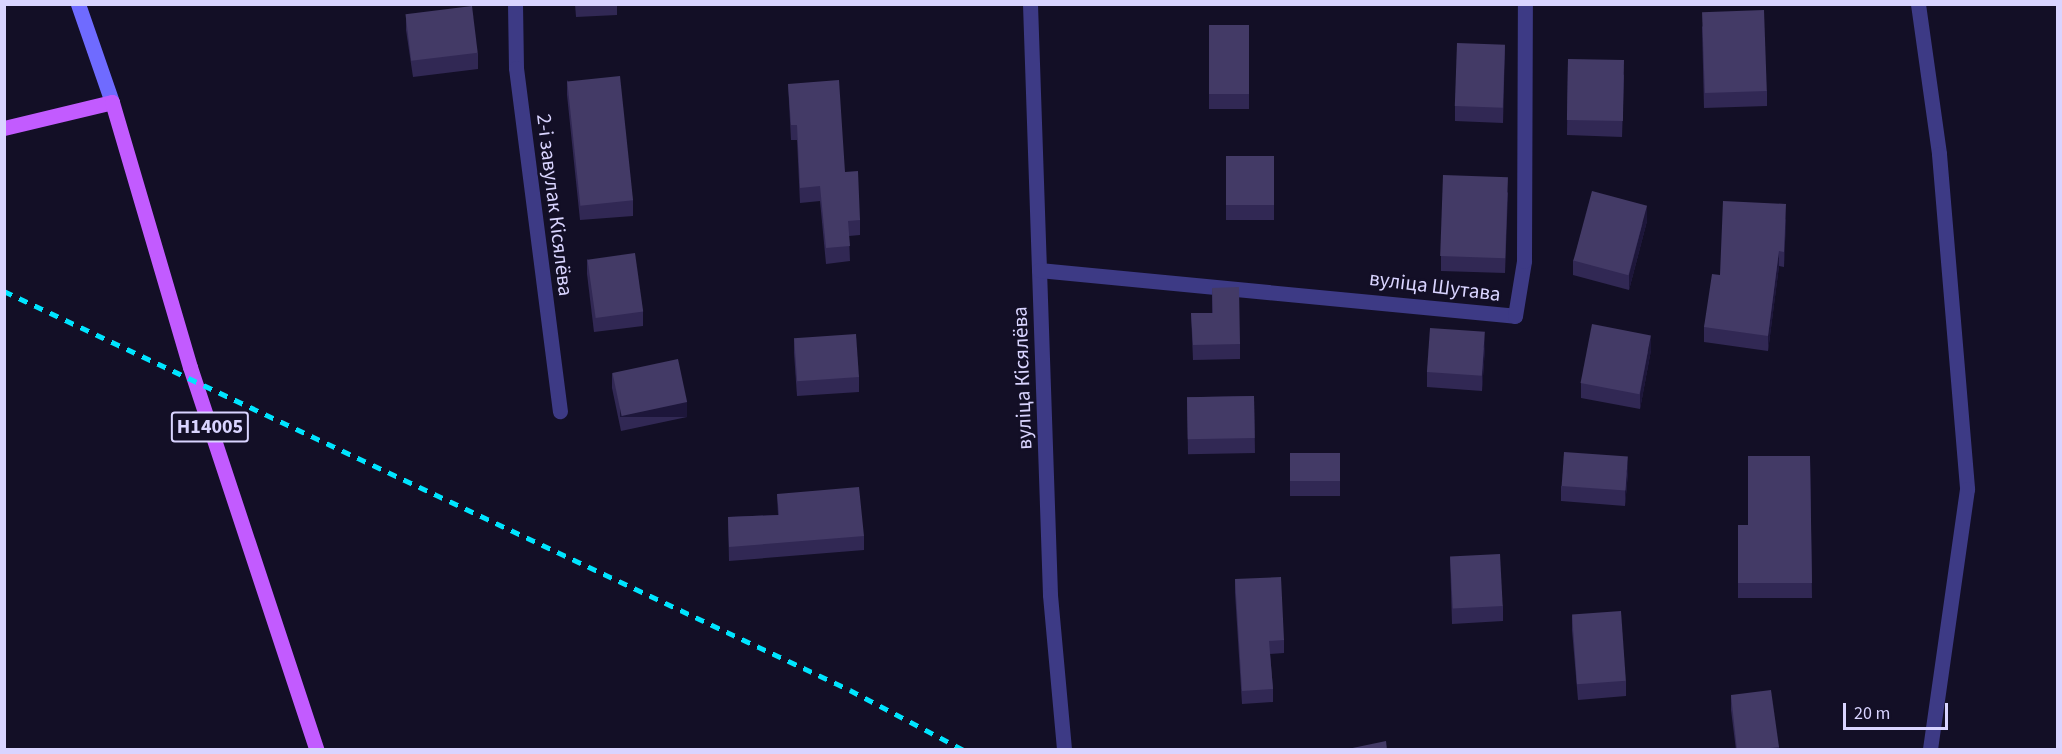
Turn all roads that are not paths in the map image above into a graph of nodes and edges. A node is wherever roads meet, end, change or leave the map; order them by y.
1 (78, 4) edge
2 (515, 4) edge
3 (1030, 4) edge
4 (1525, 4) edge
5 (1918, 4) edge
6 (112, 102) junction
7 (4, 128) edge
8 (1039, 270) junction
9 (560, 411) dead end
10 (1069, 748) edge
11 (317, 750) edge
12 (1930, 750) edge

1 - 6 street, Н14005
2 - 9 street, 2-і завулак Кісялёва
3 - 8 street, вуліца Кісялёва
4 - 8 street, вуліца Шутава
5 - 12 street
6 - 7 main road
6 - 11 main road, Н14005
8 - 10 street, вуліца Кісялёва

